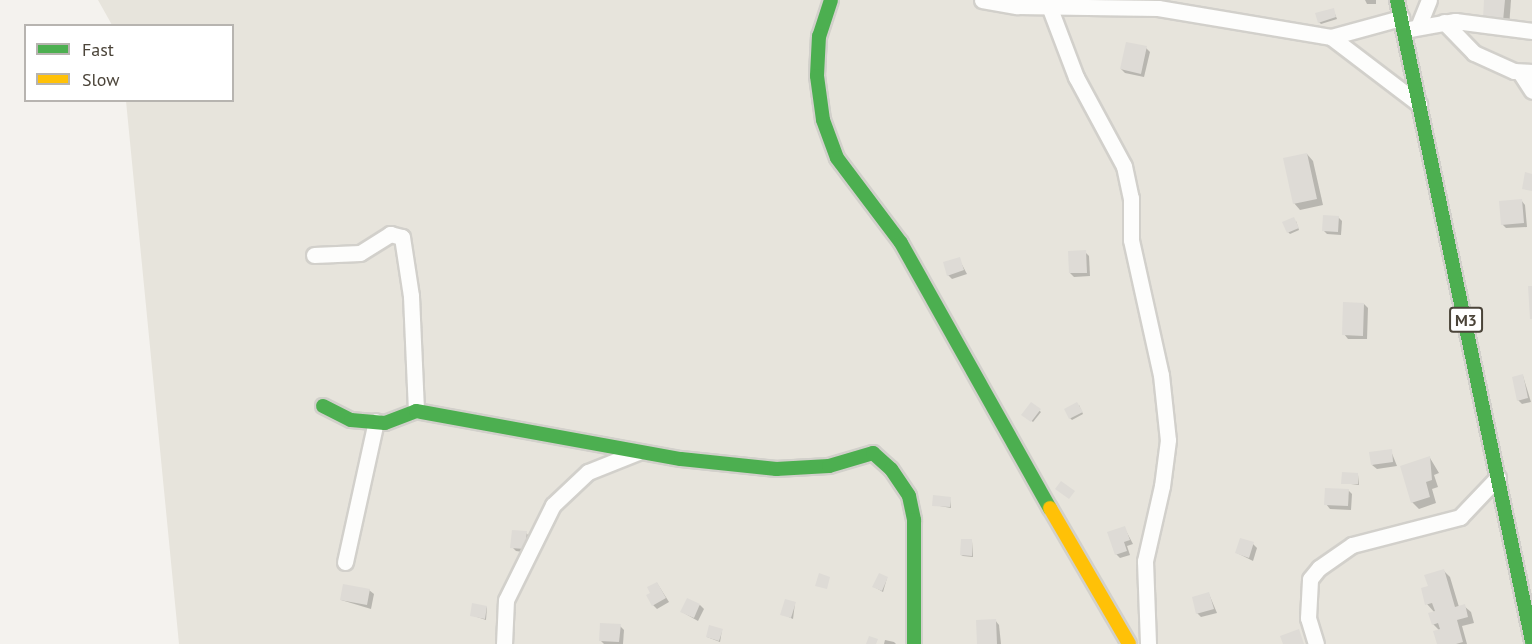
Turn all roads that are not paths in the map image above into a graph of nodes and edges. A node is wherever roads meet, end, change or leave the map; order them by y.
1 (831, 0) edge
2 (982, 0) edge
3 (1397, 0) edge
4 (1429, 0) edge
5 (1049, 6) junction
6 (1444, 22) junction
7 (1408, 25) junction
8 (1532, 31) edge
9 (1331, 37) junction
10 (1527, 73) edge
11 (1532, 91) edge
12 (1419, 104) junction
13 (314, 255) dead end
14 (323, 406) dead end
15 (416, 411) junction
16 (376, 421) junction
17 (638, 452) junction
18 (1498, 477) junction
19 (345, 562) dead end
20 (1528, 604) edge
21 (1532, 641) edge
22 (504, 644) edge
23 (914, 644) edge
24 (1129, 644) edge
25 (1148, 644) edge
26 (1316, 644) edge

1 - 24 street
2 - 5 street
3 - 7 street, M3
4 - 7 street
5 - 9 street
5 - 25 street
6 - 7 street
6 - 8 street
6 - 10 street
7 - 9 street
7 - 12 street, M3
9 - 12 street
10 - 11 street
12 - 18 street, M3
13 - 15 street
14 - 16 street
15 - 16 street
15 - 17 street
16 - 19 street
17 - 22 street
17 - 23 street
18 - 20 street, M3
18 - 26 street
20 - 21 street, M3

